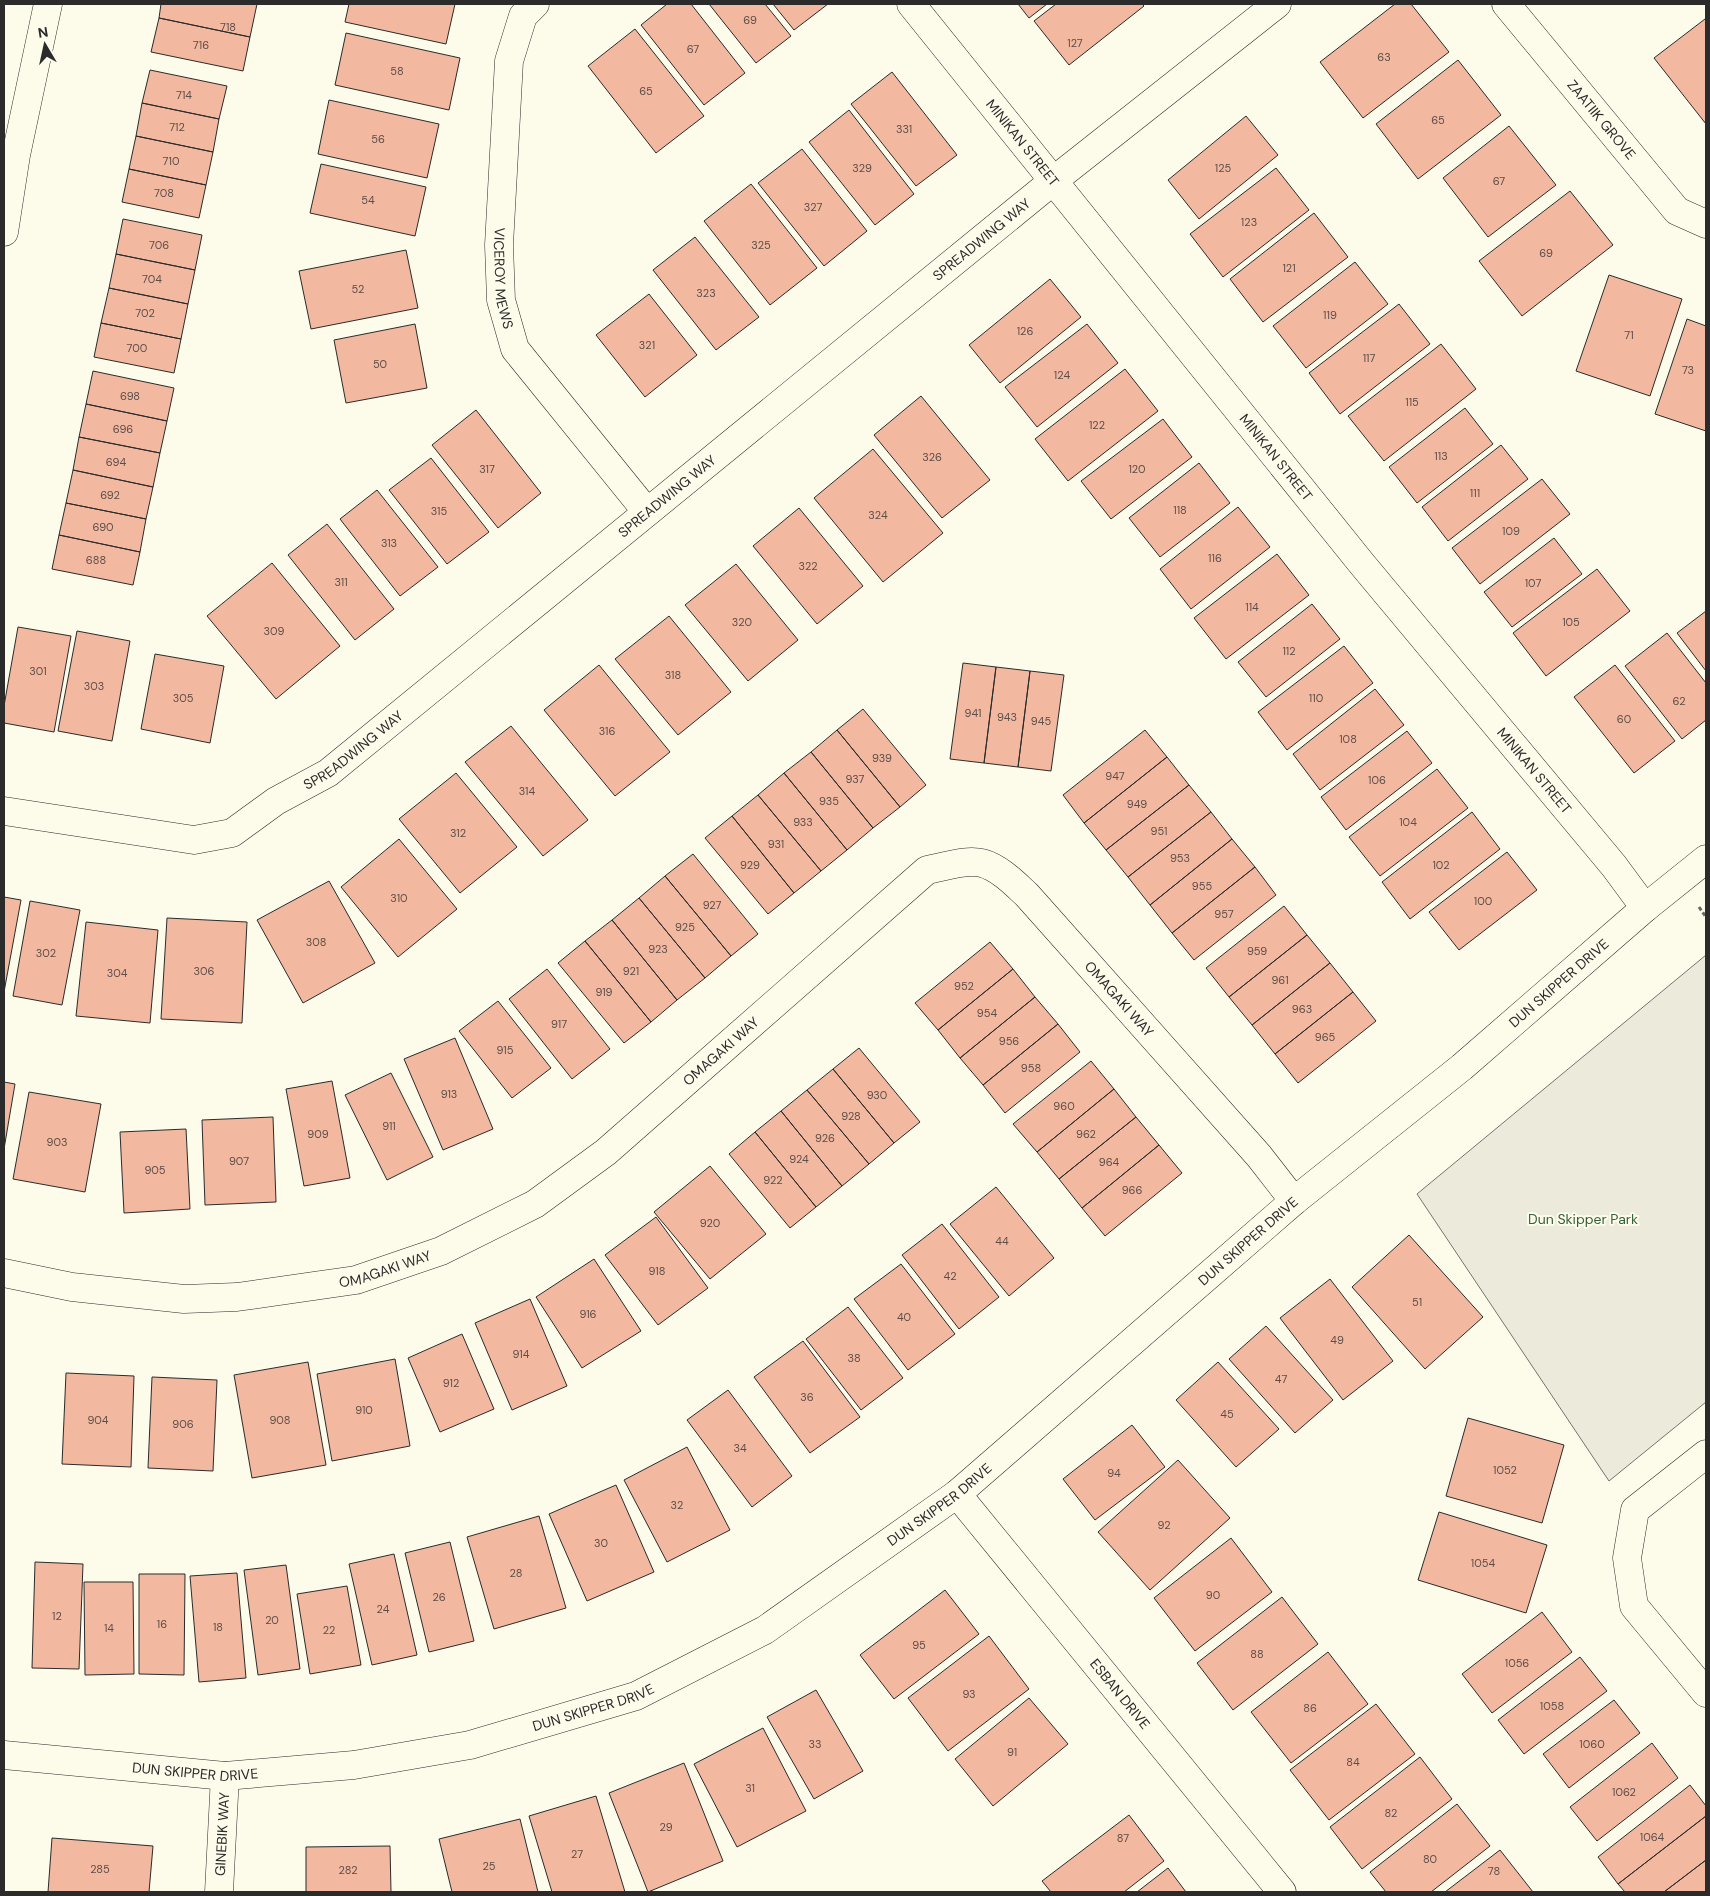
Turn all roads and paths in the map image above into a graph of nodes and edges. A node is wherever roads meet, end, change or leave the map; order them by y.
1 (48, 4) edge
2 (536, 4) edge
3 (911, 4) edge
4 (1277, 4) edge
5 (1506, 4) edge
6 (9, 162) edge
7 (1053, 181) junction
8 (1706, 224) edge
9 (4, 232) edge
10 (647, 512) junction
11 (4, 811) edge
12 (1706, 859) edge
13 (1645, 908) junction
14 (1294, 1201) junction
15 (4, 1273) edge
16 (1706, 1454) edge
17 (957, 1494) junction
18 (1706, 1693) edge
19 (4, 1755) edge
20 (225, 1776) junction
21 (219, 1892) edge
22 (1282, 1892) edge

1 - 6 street
2 - 10 street, VICEROY MEWS
3 - 7 street, MINIKAN STREET
4 - 7 street, SPREADWING WAY
5 - 8 street, ZAATIIK GROVE
6 - 9 street
7 - 10 street, SPREADWING WAY
7 - 13 street, MINIKAN STREET
10 - 11 street, SPREADWING WAY
12 - 13 street, DUN SKIPPER DRIVE
13 - 14 street, DUN SKIPPER DRIVE
14 - 15 street, OMAGAKI WAY
14 - 17 street, DUN SKIPPER DRIVE
16 - 18 street
17 - 20 street, DUN SKIPPER DRIVE
17 - 22 street, ESBAN DRIVE
19 - 20 street, DUN SKIPPER DRIVE
20 - 21 street, GINEBIK WAY

